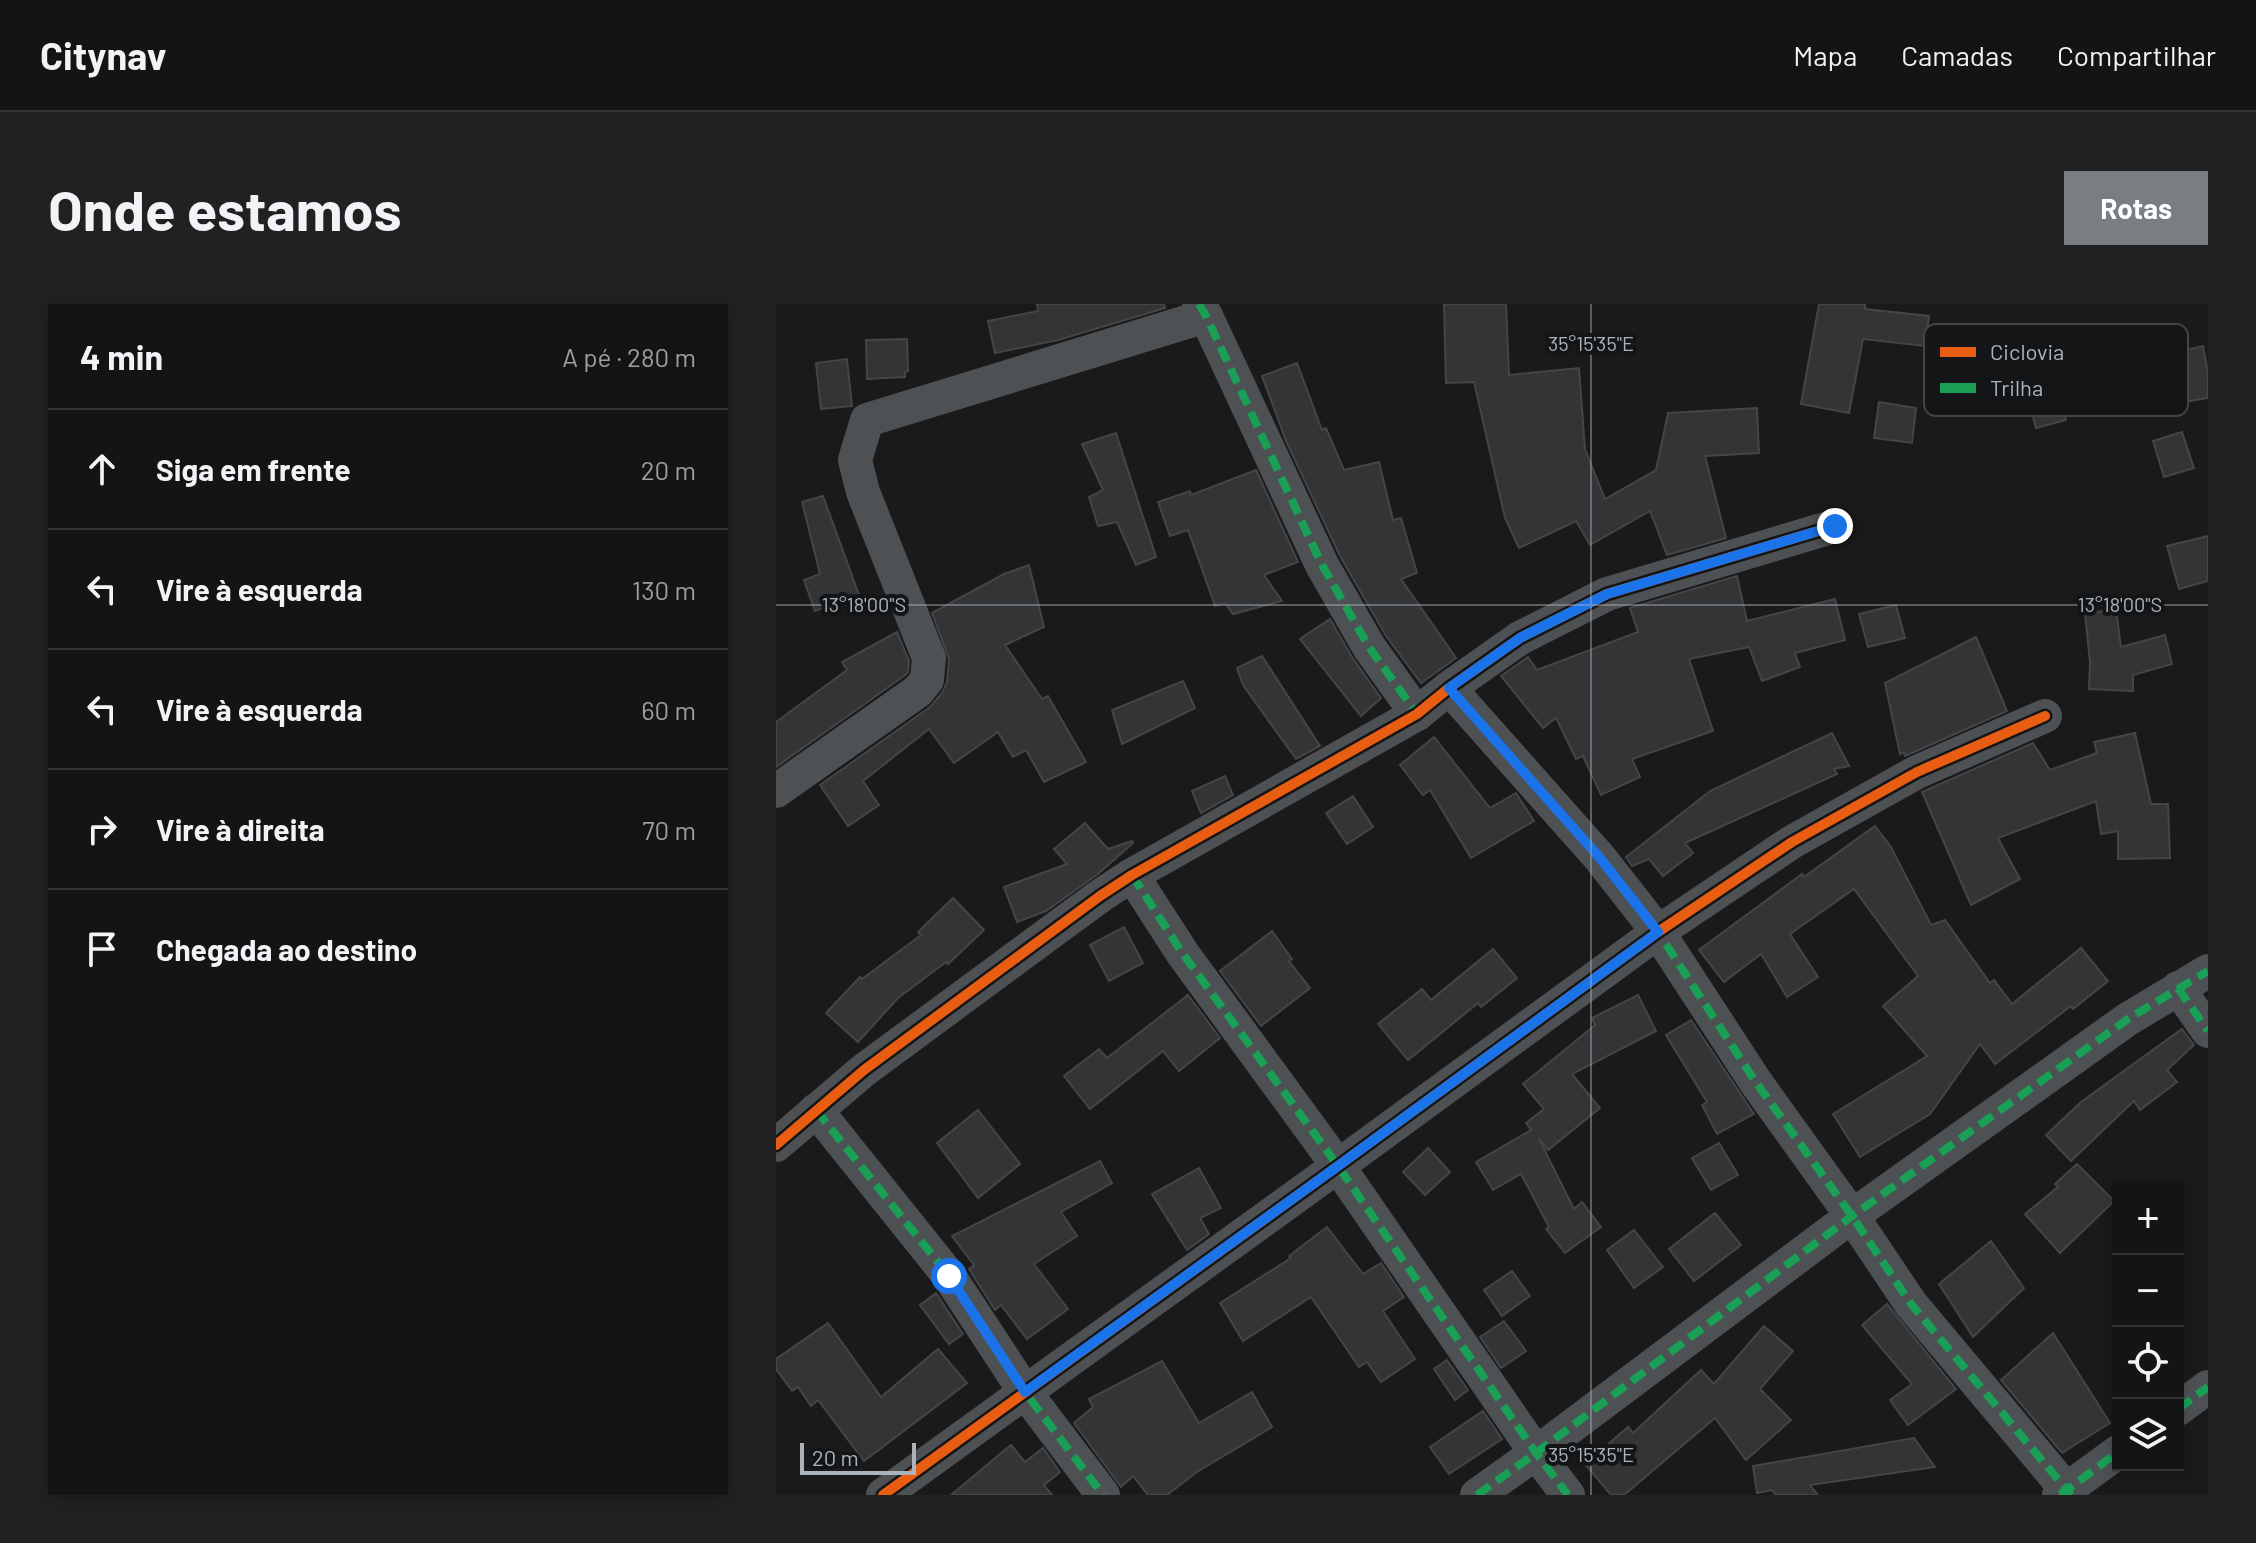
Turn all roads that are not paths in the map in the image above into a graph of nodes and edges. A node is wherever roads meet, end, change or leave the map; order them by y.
1 (1202, 310) edge
2 (1835, 526) dead end
3 (1449, 688) junction
4 (1417, 714) junction
5 (2045, 716) dead end
6 (776, 791) edge
7 (1132, 875) junction
8 (1658, 932) junction
9 (2208, 971) edge
10 (2178, 988) junction
11 (2208, 1031) edge
12 (816, 1110) junction
13 (776, 1145) edge
14 (1338, 1166) junction
15 (1852, 1216) junction
16 (2208, 1387) edge
17 (1025, 1392) junction
18 (2184, 1405) edge
19 (1536, 1453) junction
20 (2112, 1457) edge
21 (2066, 1493) edge
22 (883, 1495) edge
23 (1103, 1495) edge
24 (1477, 1495) edge
25 (1568, 1495) edge

1 - 4 street
1 - 6 street
2 - 3 street
3 - 4 street
3 - 8 street
4 - 7 street
5 - 8 street
7 - 12 street
7 - 14 street
8 - 14 street
8 - 15 street
9 - 10 street
10 - 11 street
10 - 15 street
12 - 13 street
12 - 17 street
14 - 17 street
14 - 19 street
15 - 19 street
15 - 21 street
16 - 18 street
17 - 22 street
17 - 23 street
19 - 24 street
19 - 25 street
20 - 21 street

